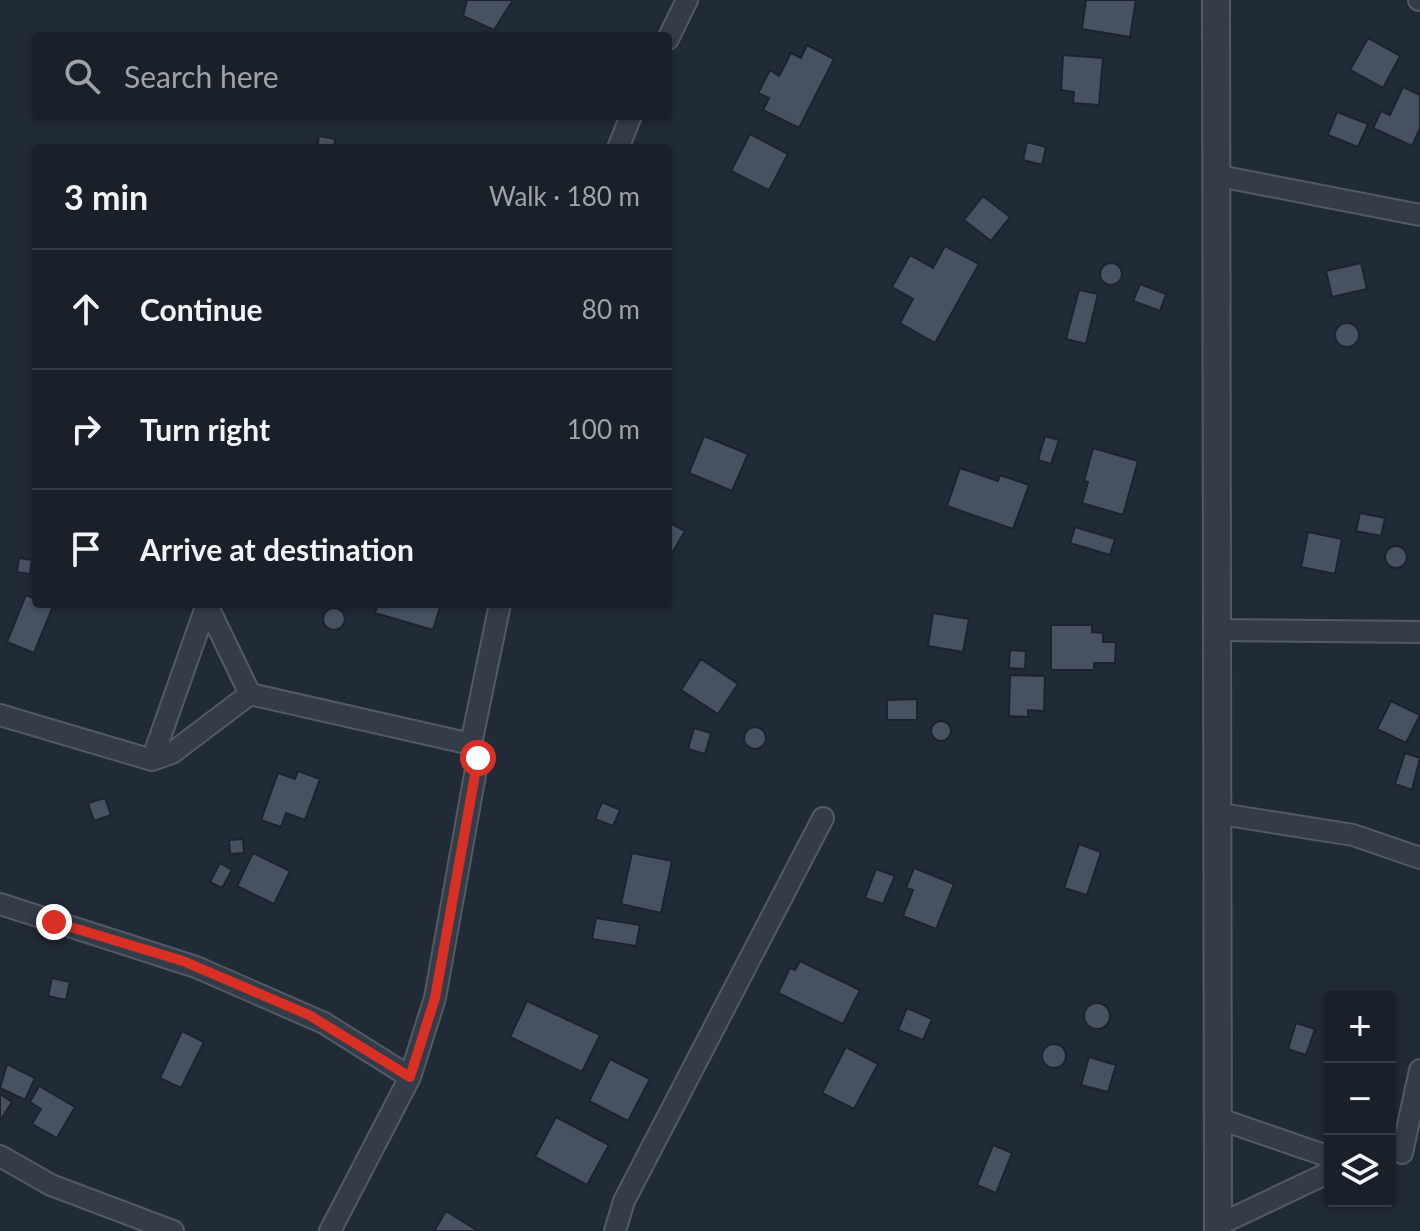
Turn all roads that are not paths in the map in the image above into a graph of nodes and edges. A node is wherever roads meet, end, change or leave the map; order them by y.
1 (687, 0) edge
2 (1216, 0) edge
3 (671, 32) edge
4 (629, 120) edge
5 (620, 144) edge
6 (1214, 175) junction
7 (1420, 215) edge
8 (206, 608) edge
9 (208, 608) edge
10 (499, 608) edge
11 (1215, 630) junction
12 (1420, 632) edge
13 (250, 694) junction
14 (0, 715) edge
15 (471, 744) junction
16 (152, 760) junction
17 (1215, 813) junction
18 (823, 818) dead end
19 (1420, 858) edge
20 (0, 904) edge
21 (1420, 1070) edge
22 (410, 1077) junction
23 (1220, 1119) junction
24 (1324, 1155) edge
25 (1404, 1155) edge
26 (0, 1156) edge
27 (1324, 1175) edge
28 (1218, 1228) edge
29 (173, 1231) edge
30 (330, 1231) edge
31 (615, 1231) edge

1 - 3 street
2 - 6 street
4 - 5 street
6 - 7 street
6 - 11 street
8 - 16 street
9 - 13 street
10 - 15 street
11 - 12 street
11 - 17 street
13 - 15 street
13 - 16 street
14 - 16 street
15 - 22 street
17 - 19 street
17 - 23 street
18 - 31 street
20 - 22 street
21 - 25 street
22 - 30 street
23 - 24 street
23 - 28 street
26 - 29 street
27 - 28 street

